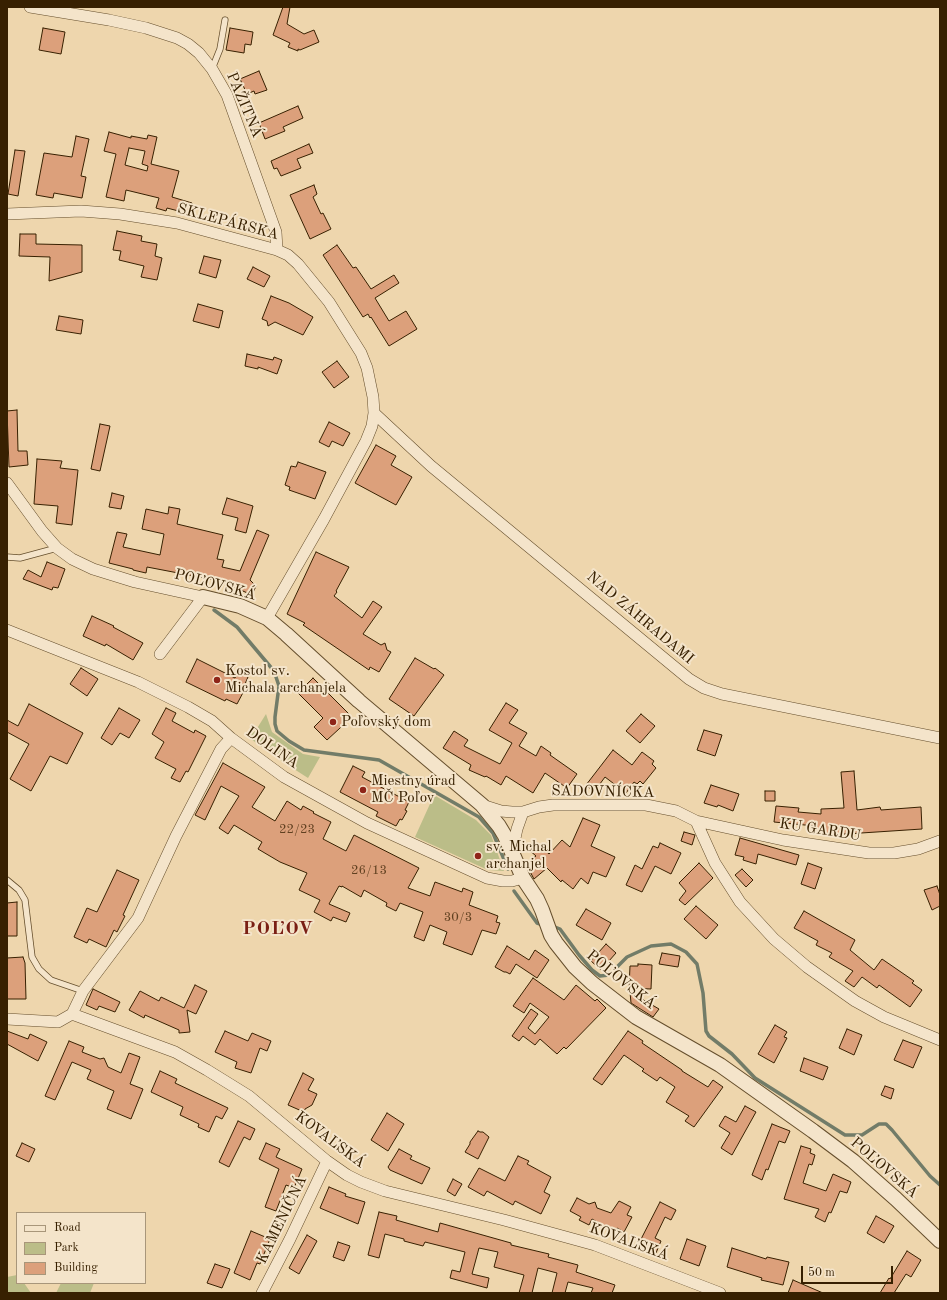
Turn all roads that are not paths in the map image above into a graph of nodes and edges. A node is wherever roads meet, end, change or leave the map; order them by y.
1 (30, 7) edge
2 (225, 20) dead end
3 (212, 69) junction
4 (7, 214) edge
5 (277, 250) junction
6 (374, 413) junction
7 (7, 483) edge
8 (57, 548) junction
9 (7, 557) edge
10 (202, 597) junction
11 (267, 618) junction
12 (7, 630) edge
13 (160, 654) dead end
14 (231, 738) junction
15 (940, 738) edge
16 (482, 805) junction
17 (523, 812) junction
18 (696, 821) junction
19 (940, 841) edge
20 (512, 852) junction
21 (523, 878) junction
22 (7, 880) edge
23 (83, 991) junction
24 (72, 1014) junction
25 (7, 1019) edge
26 (940, 1040) edge
27 (327, 1161) junction
28 (940, 1241) edge
29 (262, 1293) edge
30 (720, 1293) edge

1 - 3 street, PAŽITNÁ
2 - 3 lane
3 - 5 street, PAŽITNÁ
4 - 5 street, SKLEPÁRSKA
5 - 6 street, SKLEPÁRSKA
6 - 11 street, SKLEPÁRSKA
6 - 15 street, NAD ZÁHRADAMI
7 - 8 street, POĽOVSKÁ
8 - 9 lane
8 - 10 street, POĽOVSKÁ
10 - 11 street, POĽOVSKÁ
10 - 13 street
11 - 16 street, POĽOVSKÁ
12 - 14 street, DOLINA
14 - 21 street, DOLINA
14 - 23 street
16 - 17 street, SADOVNÍCKA
16 - 20 street, POĽOVSKÁ
17 - 18 street, SADOVNÍCKA
17 - 20 street
18 - 19 street, KU GARDU
18 - 26 street
20 - 21 street, POĽOVSKÁ
21 - 28 street, POĽOVSKÁ
22 - 23 lane
23 - 24 street
24 - 25 street
24 - 27 street, KOVAĽSKÁ
27 - 29 street, KAMENIČNÁ
27 - 30 street, KOVAĽSKÁ

